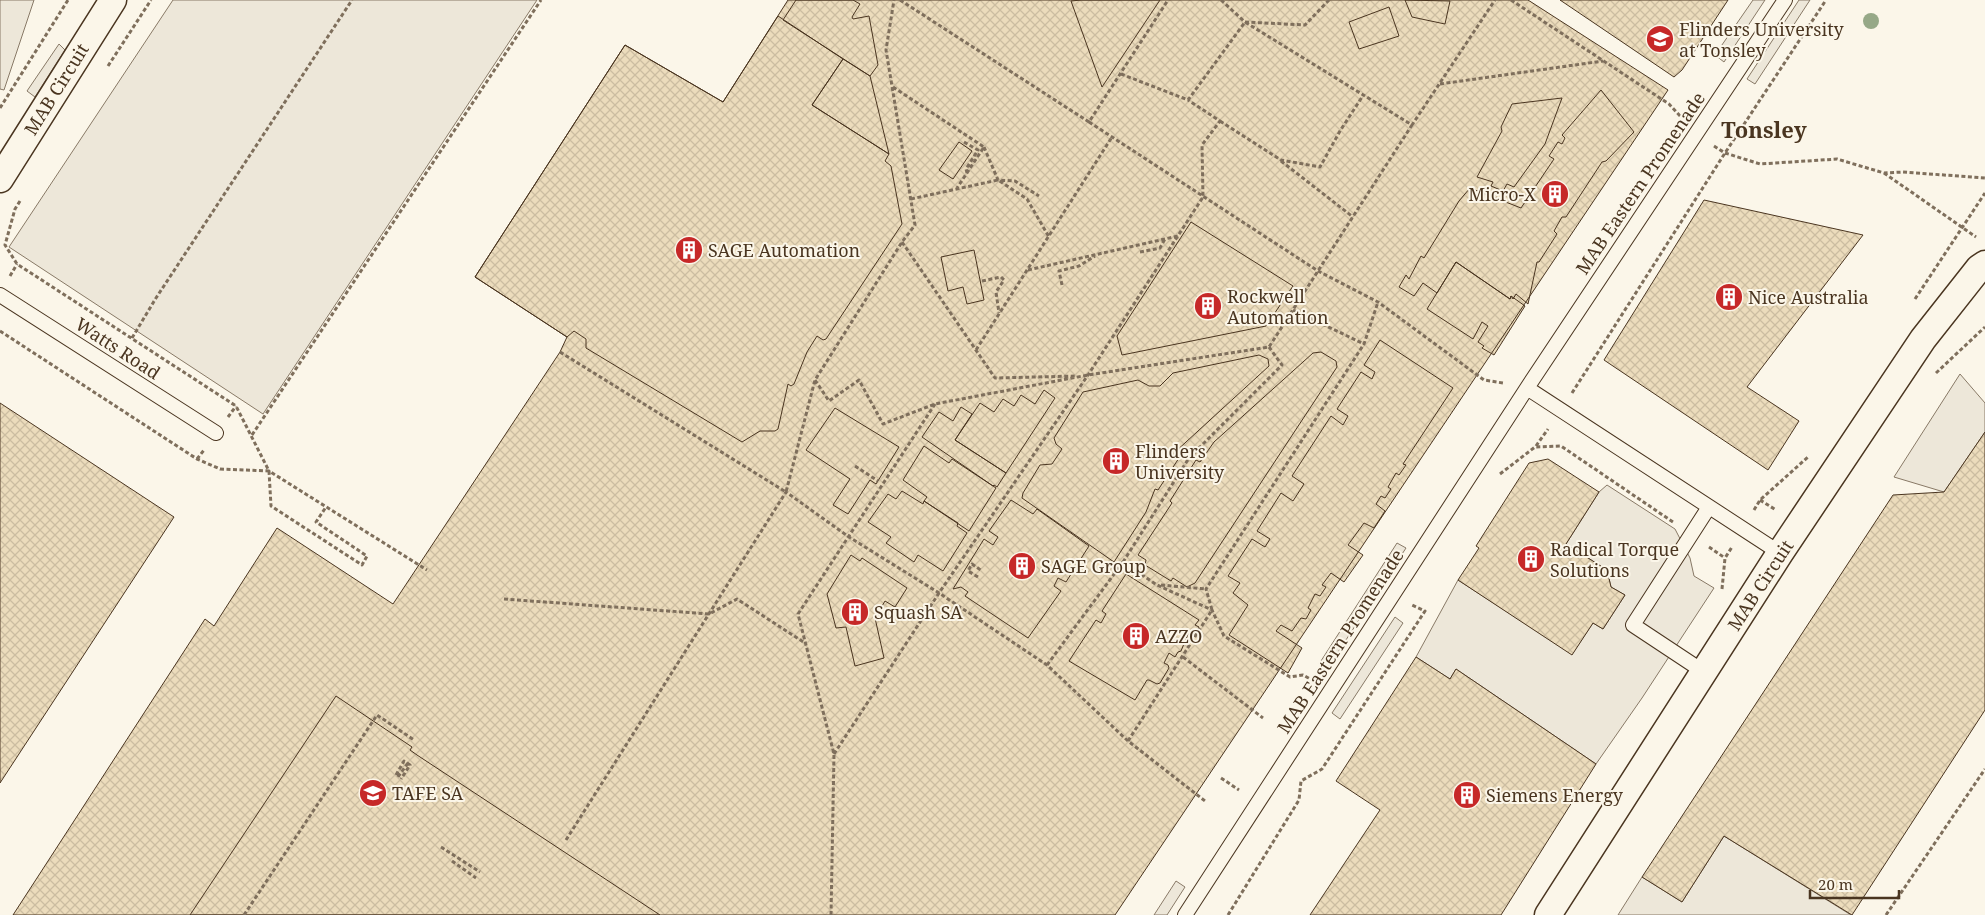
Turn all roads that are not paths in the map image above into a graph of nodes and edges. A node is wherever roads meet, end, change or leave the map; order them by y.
1 (113, 0) edge
2 (1785, 0) edge
3 (0, 179) edge
4 (1985, 264) edge
5 (0, 294) edge
6 (1527, 388) junction
7 (216, 433) dead end
8 (1709, 507) junction
9 (1780, 553) junction
10 (1704, 672) junction
11 (1185, 915) edge
12 (1548, 915) edge

1 - 3 street, MAB Circuit
2 - 6 lane, MAB Eastern Promenade
4 - 9 street, MAB Circuit
5 - 7 lane, Watts Road
6 - 8 lane
6 - 11 lane, MAB Eastern Promenade
8 - 9 lane
8 - 10 lane
9 - 10 street, MAB Circuit
10 - 12 street, MAB Circuit

